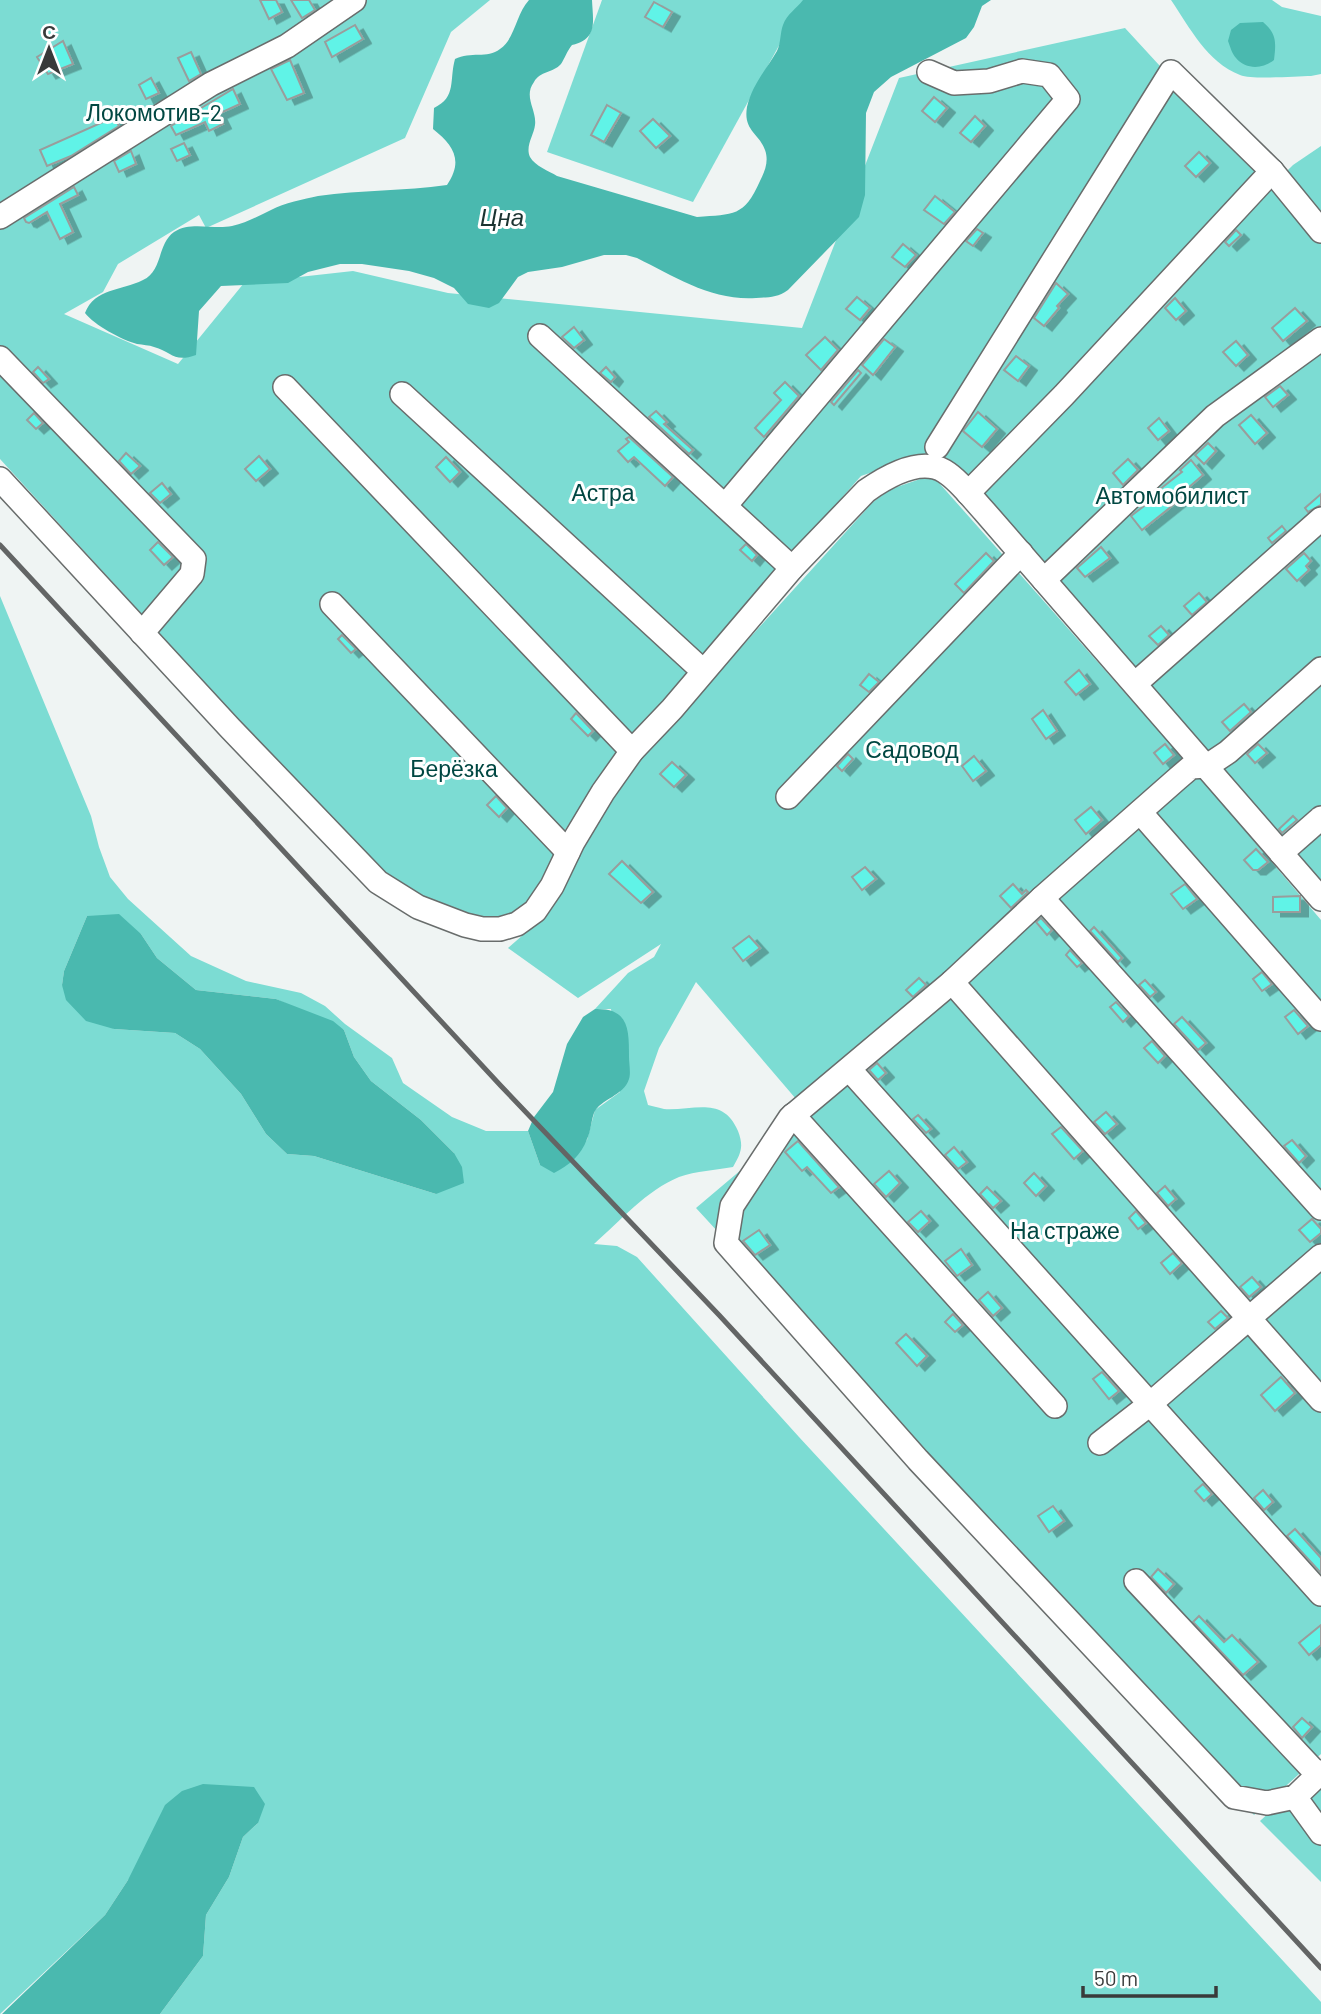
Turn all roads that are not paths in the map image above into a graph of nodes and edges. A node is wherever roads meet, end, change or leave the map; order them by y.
1 (354, 0) edge
2 (929, 72) dead end
3 (1272, 171) junction
4 (0, 217) edge
5 (1321, 231) edge
6 (540, 336) dead end
7 (1321, 339) edge
8 (0, 359) edge
9 (285, 387) dead end
10 (402, 394) dead end
11 (937, 447) dead end
12 (0, 479) edge
13 (968, 493) junction
14 (725, 506) junction
15 (1321, 519) edge
16 (1021, 553) junction
17 (792, 568) junction
18 (1044, 580) junction
19 (332, 604) dead end
20 (142, 633) junction
21 (1321, 670) edge
22 (703, 671) junction
23 (1136, 683) junction
24 (632, 751) junction
25 (1207, 766) junction
26 (788, 797) dead end
27 (1140, 812) junction
28 (1321, 818) edge
29 (568, 852) junction
30 (1281, 853) junction
31 (1042, 898) junction
32 (1321, 899) edge
33 (952, 982) junction
34 (1321, 1018) edge
35 (849, 1069) junction
36 (793, 1115) junction
37 (1321, 1208) edge
38 (1321, 1256) edge
39 (1248, 1318) junction
40 (1321, 1400) edge
41 (1150, 1404) junction
42 (1055, 1406) dead end
43 (1100, 1443) dead end
44 (1136, 1581) dead end
45 (1321, 1594) edge
46 (1319, 1773) edge
47 (1295, 1797) junction
48 (1321, 1833) edge

1 - 4 street
2 - 14 street
3 - 5 street
3 - 11 street
3 - 13 street
6 - 14 street
7 - 18 street
8 - 20 street
9 - 24 street
10 - 22 street
12 - 20 street
13 - 16 street
13 - 17 street
14 - 17 street
15 - 23 street
16 - 18 street
16 - 26 street
17 - 22 street
18 - 23 street
19 - 29 street
20 - 29 street
21 - 25 street
22 - 24 street
23 - 25 street
24 - 29 street
25 - 27 street
25 - 30 street
27 - 31 street
27 - 34 street
28 - 30 street
30 - 32 street
31 - 33 street
31 - 37 street
33 - 35 street
33 - 39 street
35 - 36 street
35 - 41 street
36 - 42 street
36 - 47 street
38 - 39 street
39 - 40 street
39 - 41 street
41 - 43 street
41 - 45 street
44 - 46 street
46 - 47 street
47 - 48 street

